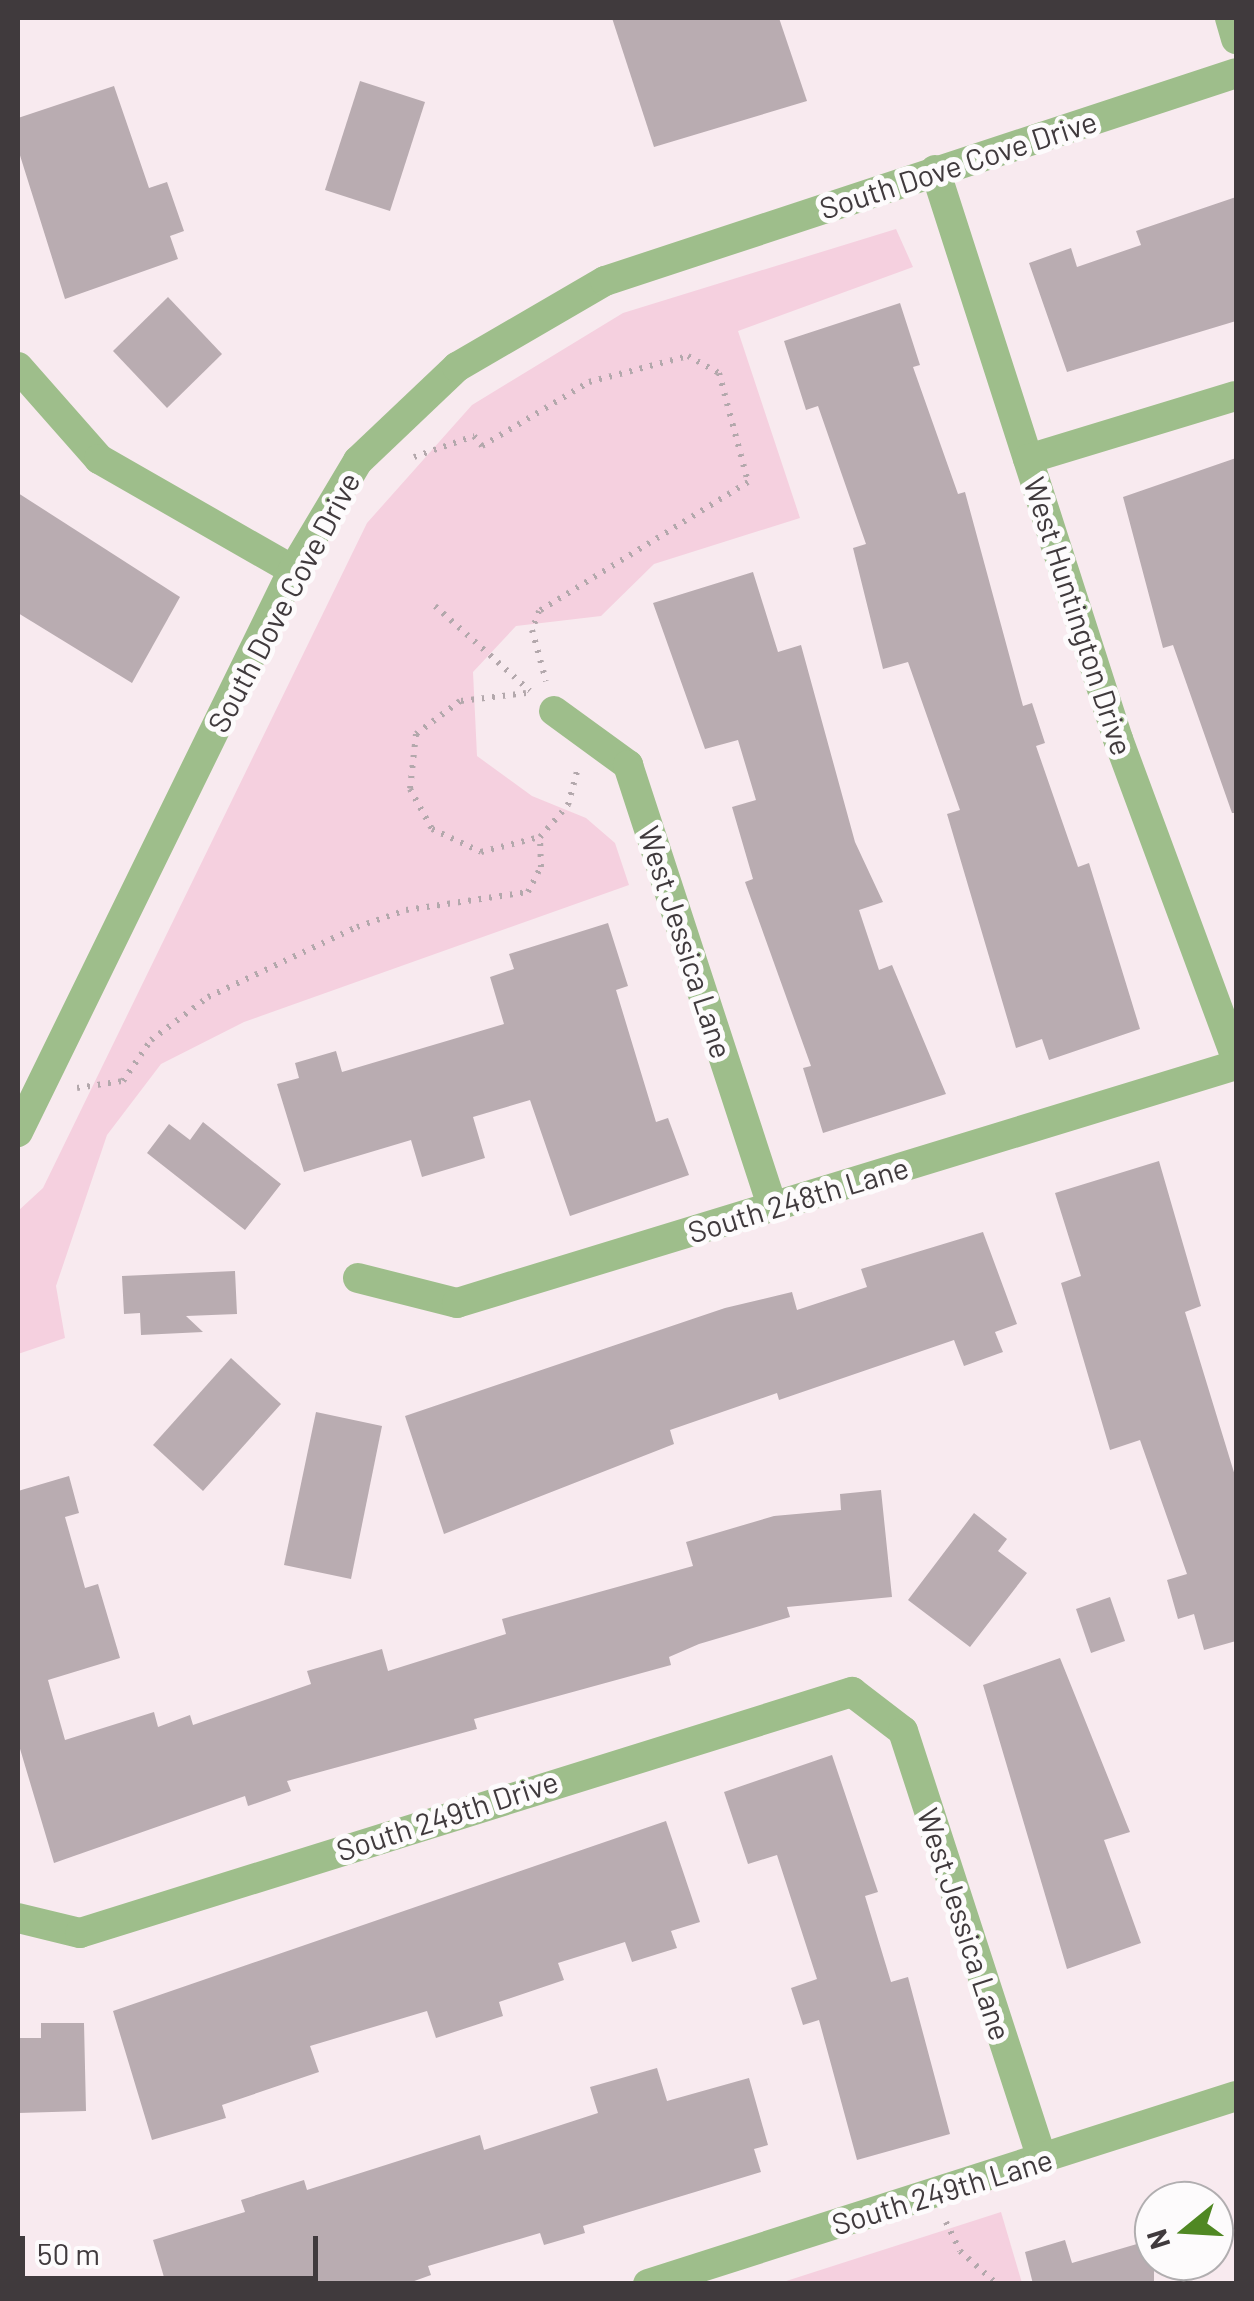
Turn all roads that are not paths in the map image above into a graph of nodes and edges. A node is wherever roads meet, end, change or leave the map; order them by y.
1 (1230, 18) edge
2 (1236, 38) edge
3 (1236, 72) edge
4 (935, 170) junction
5 (18, 366) edge
6 (1236, 396) edge
7 (1028, 459) junction
8 (293, 570) junction
9 (543, 702) road end
10 (1236, 1061) edge
11 (18, 1132) edge
12 (772, 1206) junction
13 (358, 1278) dead end
14 (870, 1700) joint
15 (20, 1921) edge
16 (1236, 2096) edge
17 (1042, 2160) junction
18 (648, 2284) edge

1 - 2 street
3 - 4 street, South Dove Cove Drive
4 - 7 street, West Huntington Drive
4 - 8 street, South Dove Cove Drive
5 - 8 street
6 - 7 street
7 - 10 street, West Huntington Drive
8 - 11 street, South Dove Cove Drive
9 - 12 street, West Jessica Lane
10 - 12 street, South 248th Lane
12 - 13 street, South 248th Lane
14 - 15 street, South 249th Drive
14 - 17 street, West Jessica Lane
16 - 17 street, South 249th Lane
17 - 18 street, South 249th Lane

